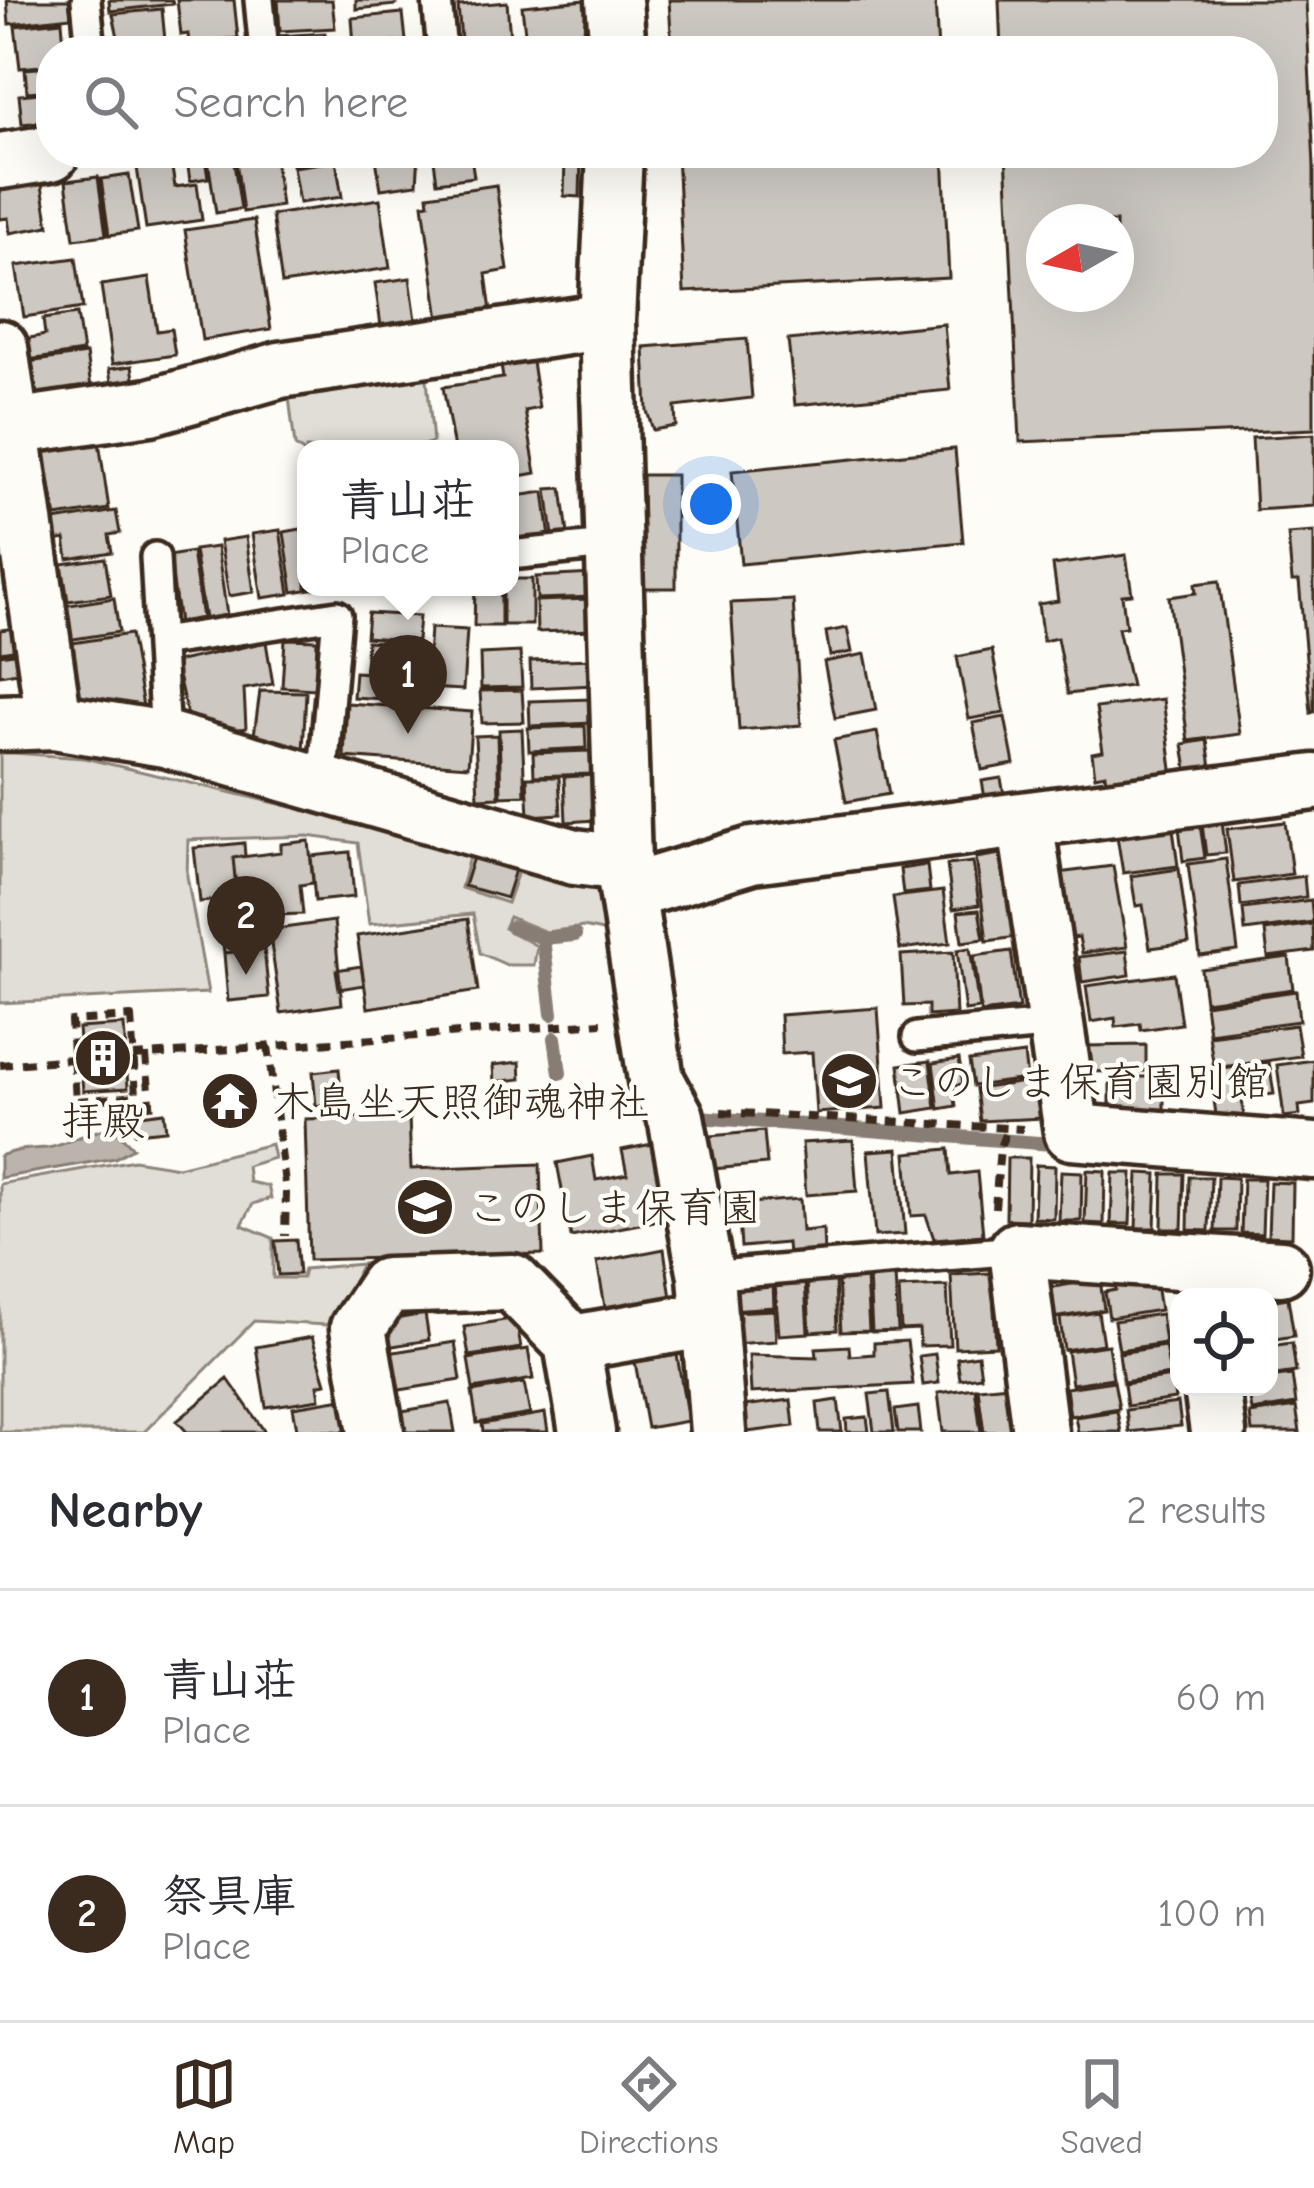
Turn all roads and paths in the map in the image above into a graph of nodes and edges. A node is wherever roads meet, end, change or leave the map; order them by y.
1 (86, 0) edge
2 (259, 0) edge
3 (437, 0) edge
4 (614, 0) edge
5 (90, 36) edge
6 (263, 36) edge
7 (441, 36) edge
8 (616, 36) edge
9 (36, 155) edge
10 (0, 161) edge
11 (613, 168) edge
12 (607, 322) junction
13 (0, 348) edge
14 (12, 427) junction
15 (617, 544) junction
16 (519, 555) edge
17 (155, 557) dead end
18 (160, 642) junction
19 (54, 721) junction
20 (0, 723) edge
21 (165, 739) junction
22 (1314, 782) edge
23 (322, 785) junction
24 (1024, 820) junction
25 (626, 878) junction
26 (645, 1020) junction
27 (1056, 1024) junction
28 (917, 1037) dead end
29 (268, 1046) junction
30 (146, 1054) junction
31 (133, 1056) junction
32 (74, 1059) junction
33 (0, 1065) edge
34 (151, 1114) dead end
35 (676, 1118) junction
36 (1314, 1151) edge
37 (285, 1236) dead end
38 (1010, 1250) junction
39 (1281, 1268) dead end
40 (1199, 1281) edge
41 (708, 1298) junction
42 (572, 1343) junction
43 (1213, 1396) edge
44 (376, 1432) edge
45 (586, 1432) edge
46 (718, 1432) edge
47 (1040, 1432) edge
48 (1218, 1432) edge

1 - 5 lane
2 - 6 lane
3 - 7 lane
4 - 8 street
9 - 10 street
11 - 12 street
12 - 14 street
12 - 15 street
13 - 14 street
14 - 19 street
15 - 16 lane
15 - 25 street
17 - 18 lane
18 - 21 lane
18 - 23 lane
19 - 20 street
19 - 21 street
21 - 23 street
22 - 24 street
23 - 25 street
24 - 25 street
24 - 27 street
25 - 26 street
26 - 29 path
26 - 35 street
27 - 28 lane
27 - 36 street
29 - 30 path
29 - 37 path
30 - 31 path
30 - 34 path
31 - 32 path
31 - 32 path
32 - 33 path
35 - 38 path
35 - 41 street
38 - 40 street
38 - 41 lane
38 - 47 street
39 - 40 street
41 - 42 street
41 - 46 street
42 - 44 street
42 - 45 street
43 - 48 street

